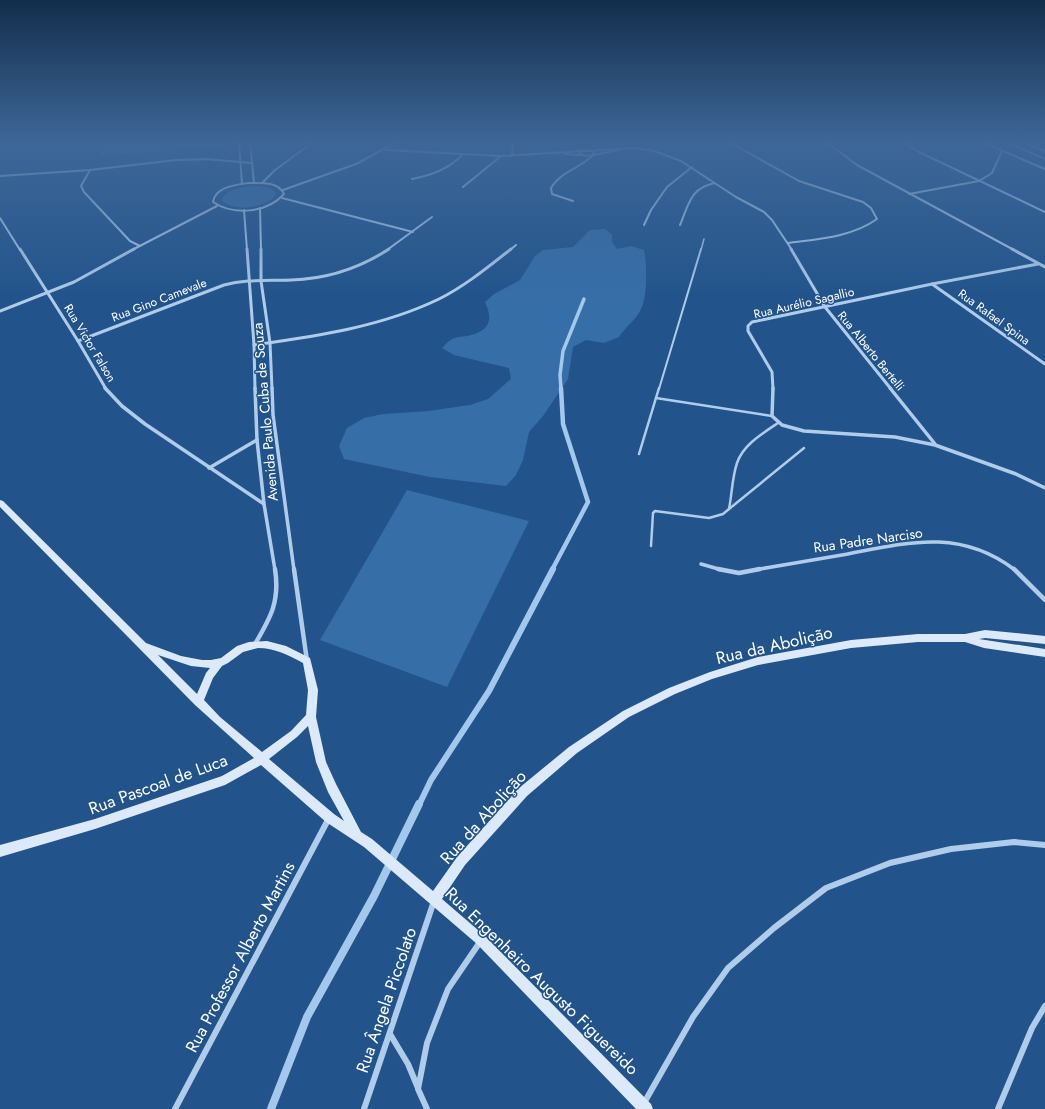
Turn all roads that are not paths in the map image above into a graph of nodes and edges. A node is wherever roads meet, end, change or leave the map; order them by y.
1 (86, 194) edge
2 (216, 194) edge
3 (284, 194) edge
4 (552, 194) edge
5 (662, 194) edge
6 (694, 194) edge
7 (733, 194) edge
8 (839, 194) edge
9 (909, 194) edge
10 (1007, 194) edge
11 (282, 198) junction
12 (572, 201) dead end
13 (217, 206) junction
14 (260, 208) junction
15 (244, 210) junction
16 (1045, 212) edge
17 (432, 217) dead end
18 (0, 218) edge
19 (644, 225) dead end
20 (680, 225) dead end
21 (413, 232) junction
22 (704, 239) dead end
23 (788, 243) junction
24 (516, 245) dead end
25 (140, 246) junction
26 (1038, 264) junction
27 (1045, 267) edge
28 (248, 281) junction
29 (261, 281) junction
30 (932, 284) junction
31 (48, 294) junction
32 (825, 307) junction
33 (0, 312) edge
34 (78, 341) junction
35 (270, 343) junction
36 (254, 345) junction
37 (1045, 364) edge
38 (656, 398) junction
39 (772, 416) junction
40 (778, 423) junction
41 (257, 440) junction
42 (935, 445) junction
43 (804, 448) dead end
44 (640, 454) dead end
45 (209, 468) junction
46 (1045, 488) edge
47 (0, 503) edge
48 (264, 504) junction
49 (729, 509) junction
50 (651, 546) dead end
51 (701, 564) dead end
52 (1045, 600) edge
53 (965, 638) junction
54 (1045, 640) edge
55 (255, 644) junction
56 (142, 645) junction
57 (1045, 652) edge
58 (307, 661) junction
59 (219, 663) junction
60 (198, 702) junction
61 (311, 717) junction
62 (260, 760) junction
63 (330, 818) junction
64 (358, 835) junction
65 (1045, 845) edge
66 (0, 851) edge
67 (435, 899) junction
68 (481, 940) junction
69 (1045, 1006) edge
70 (390, 1034) junction
71 (418, 1088) junction
72 (645, 1107) edge
73 (175, 1109) edge
74 (364, 1109) edge
75 (427, 1109) edge
76 (998, 1109) edge

1 - 25 street
2 - 13 street
3 - 11 street
4 - 12 street
5 - 19 street
6 - 20 street
7 - 23 street, Rua Alberto Bertelli
8 - 23 street
9 - 26 street
10 - 16 street
11 - 14 street
11 - 21 street
13 - 15 street
13 - 25 street
14 - 15 street
14 - 29 street, Avenida Paulo Cuba de Souza
15 - 28 street, Avenida Paulo Cuba de Souza
17 - 21 street, Rua Gino Camevale
18 - 31 street, Rua Victor Falson
21 - 29 street, Rua Gino Camevale
22 - 38 lane
23 - 32 street, Rua Alberto Bertelli
24 - 35 street
25 - 31 street
26 - 27 street
26 - 30 street, Rua Aurélio Sagallio
28 - 29 street, Rua Gino Camevale
28 - 34 street, Rua Gino Camevale
28 - 36 street, Avenida Paulo Cuba de Souza
29 - 35 street, Avenida Paulo Cuba de Souza
30 - 32 street, Rua Aurélio Sagallio
30 - 37 street, Rua Rafael Spina
31 - 33 street
31 - 34 street, Rua Victor Falson
32 - 39 street, Rua Aurélio Sagallio
32 - 42 street, Rua Alberto Bertelli
34 - 45 street, Rua Victor Falson
35 - 36 street
35 - 58 street, Avenida Paulo Cuba de Souza
36 - 41 street, Avenida Paulo Cuba de Souza
38 - 39 lane
38 - 44 lane
39 - 40 street
40 - 42 street
40 - 49 lane
41 - 45 street
41 - 48 street, Avenida Paulo Cuba de Souza
42 - 46 street
43 - 49 lane
45 - 48 street, Rua Victor Falson
47 - 56 main road
48 - 55 street, Avenida Paulo Cuba de Souza
49 - 50 lane
51 - 52 street, Rua Padre Narciso
53 - 54 main road, Rua da Abolição
53 - 57 main road, Rua da Abolição
53 - 67 main road, Rua da Abolição
55 - 58 main road
55 - 59 main road
56 - 59 main road
56 - 60 main road
58 - 61 main road
59 - 60 main road
60 - 62 main road
61 - 62 main road, Rua Pascoal de Luca
61 - 64 main road
62 - 63 main road
62 - 66 main road, Rua Pascoal de Luca
63 - 64 main road
63 - 73 street, Rua Professor Alberto Martins
64 - 67 main road, Rua Engenheiro Augusto Figuereido
65 - 72 street
67 - 68 main road, Rua Engenheiro Augusto Figuereido
67 - 70 street, Rua Ângela Piccolato
68 - 71 street
68 - 72 main road, Rua Engenheiro Augusto Figuereido
69 - 76 street
70 - 71 street
70 - 74 street, Rua Ângela Piccolato
71 - 75 street

